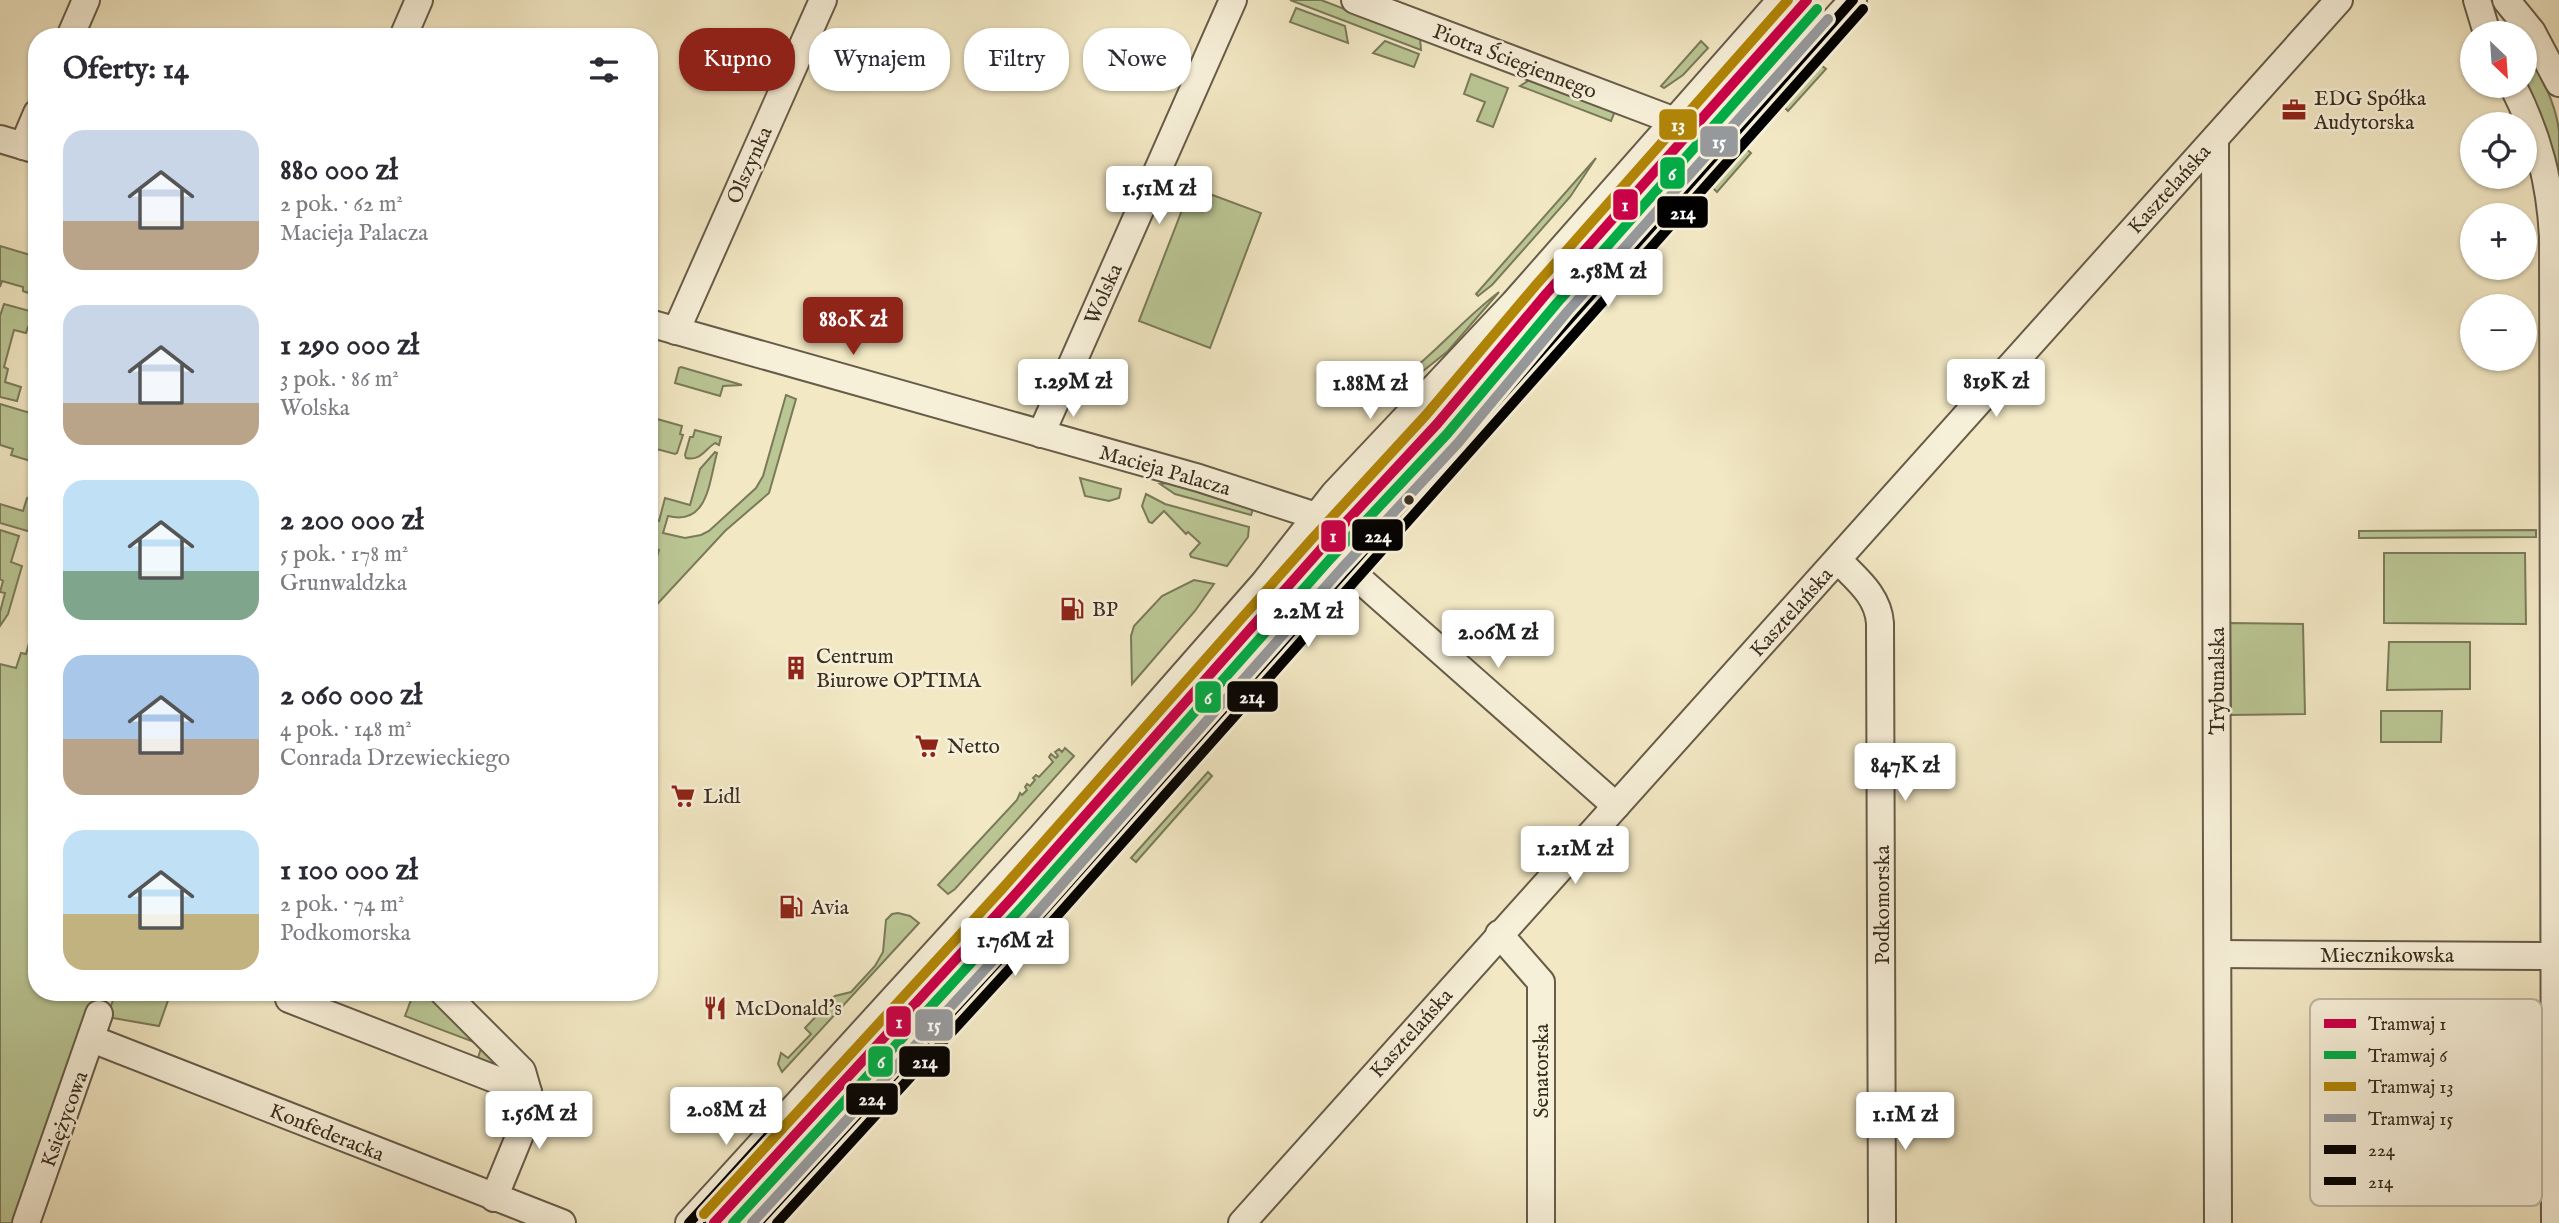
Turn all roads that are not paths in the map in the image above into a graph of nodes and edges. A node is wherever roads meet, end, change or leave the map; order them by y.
1 (86, 0) edge
2 (419, 0) edge
3 (823, 0) edge
4 (1233, 0) edge
5 (1354, 0) edge
6 (1781, 0) edge
7 (1853, 0) edge
8 (2339, 0) edge
9 (2477, 0) edge
10 (2506, 0) edge
11 (2483, 21) edge
12 (74, 28) edge
13 (407, 28) edge
14 (2559, 83) edge
15 (2518, 98) edge
16 (1675, 121) junction
17 (2215, 139) junction
18 (658, 326) edge
19 (676, 331) junction
20 (1041, 434) junction
21 (1316, 516) junction
22 (1838, 560) junction
23 (1348, 569) junction
24 (1616, 806) junction
25 (1499, 934) junction
26 (2218, 954) junction
27 (2555, 956) junction
28 (294, 1001) edge
29 (452, 1001) edge
30 (99, 1014) dead end
31 (92, 1040) junction
32 (528, 1092) junction
33 (494, 1198) junction
34 (26, 1223) edge
35 (562, 1223) edge
36 (688, 1223) edge
37 (758, 1223) edge
38 (1242, 1223) edge
39 (1541, 1223) edge
40 (1882, 1223) edge
41 (2218, 1223) edge
42 (2555, 1223) edge

1 - 12 street
2 - 13 street
3 - 19 street, Olszynka
4 - 20 street, Wolska
5 - 16 street, Piotra Ściegiennego
6 - 16 street
7 - 23 street
8 - 17 street, Kasztelańska
9 - 11 street
10 - 14 street
15 - 27 street
16 - 21 street
17 - 22 street, Kasztelańska
17 - 26 street, Trybunalska
18 - 19 street, Macieja Palacza
19 - 20 street, Macieja Palacza
20 - 21 street, Macieja Palacza
21 - 36 street
22 - 24 street, Kasztelańska
22 - 40 street, Podkomorska
23 - 24 street
23 - 37 street
24 - 25 street, Kasztelańska
25 - 38 street, Kasztelańska
25 - 39 street, Senatorska
26 - 27 street, Miecznikowska
26 - 41 street, Trybunalska
27 - 42 street
28 - 32 street
29 - 32 street
30 - 31 street, Księżycowa
31 - 33 street, Konfederacka
31 - 34 street, Księżycowa
32 - 33 street
33 - 35 street, Konfederacka

